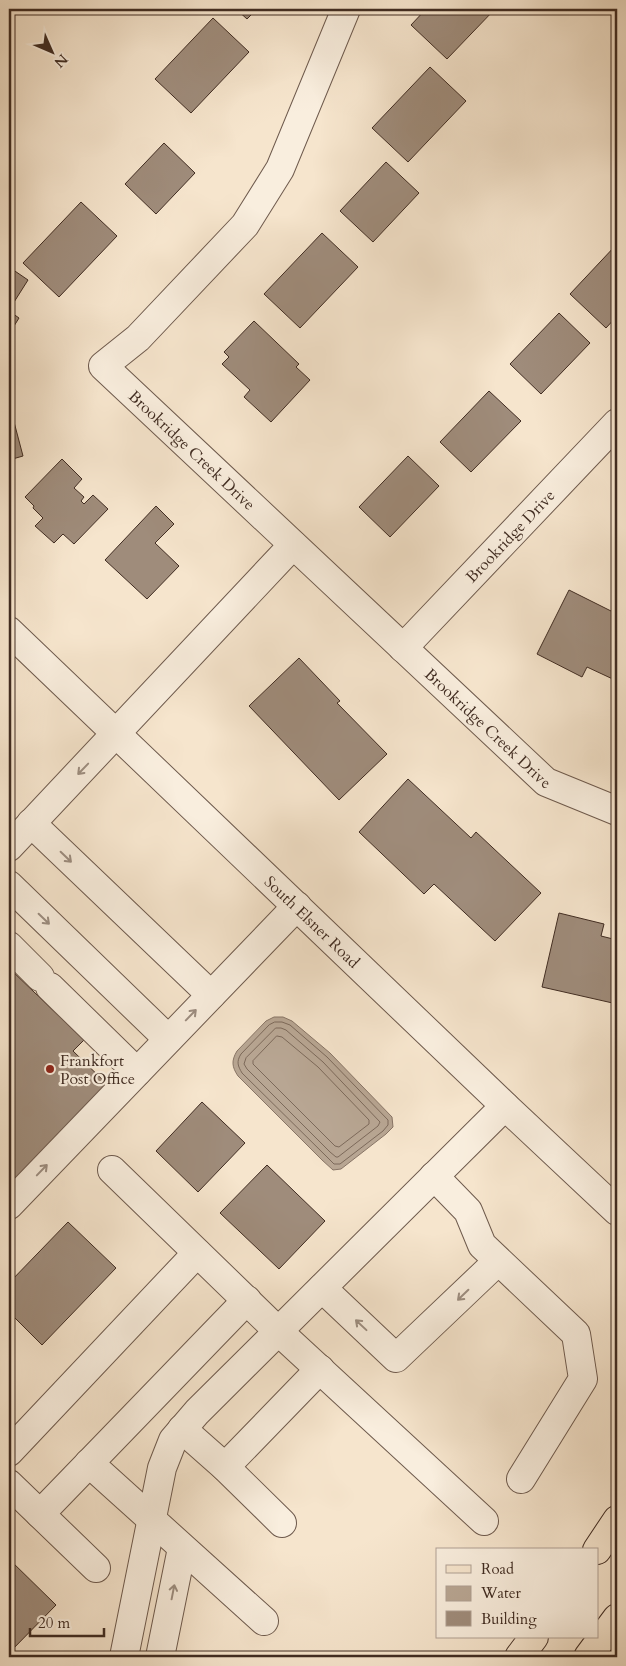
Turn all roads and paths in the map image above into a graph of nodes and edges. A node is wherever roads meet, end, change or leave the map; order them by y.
1 (346, 9) edge
2 (617, 423) edge
3 (293, 545) junction
4 (9, 631) edge
5 (403, 648) junction
6 (117, 734) junction
7 (617, 811) edge
8 (31, 823) junction
9 (9, 847) edge
10 (9, 885) edge
11 (297, 906) junction
12 (9, 946) edge
13 (211, 995) junction
14 (168, 1039) junction
15 (137, 1072) junction
16 (505, 1106) junction
17 (112, 1170) dead end
18 (434, 1176) junction
19 (9, 1206) edge
20 (617, 1211) edge
21 (197, 1253) junction
22 (498, 1261) junction
23 (322, 1288) junction
24 (247, 1300) junction
25 (278, 1330) junction
26 (320, 1369) junction
27 (182, 1429) junction
28 (9, 1452) edge
29 (89, 1463) junction
30 (225, 1467) junction
31 (521, 1479) dead end
32 (9, 1484) edge
33 (40, 1514) junction
34 (617, 1520) edge
35 (152, 1521) junction
36 (484, 1521) dead end
37 (282, 1524) dead end
38 (182, 1548) junction
39 (598, 1548) edge
40 (96, 1568) dead end
41 (617, 1618) edge
42 (264, 1621) dead end
43 (533, 1638) edge
44 (124, 1657) edge
45 (160, 1657) edge
46 (519, 1657) edge
47 (588, 1657) edge

1 - 3 street, Brookridge Creek Drive
2 - 5 street, Brookridge Drive
3 - 5 street, Brookridge Creek Drive
3 - 6 street
4 - 6 street, South Elsner Road
5 - 7 street, Brookridge Creek Drive
6 -> 8 street
6 - 11 street, South Elsner Road
8 - 9 street
8 -> 13 street
10 -> 14 street
11 - 13 street
11 - 16 street, South Elsner Road
12 - 15 street
14 -> 13 street
14 - 15 street
19 -> 15 street
16 - 18 street
16 - 20 street, South Elsner Road
17 - 21 street
18 - 22 street
18 - 23 street
21 - 24 street
21 - 28 street
22 -> 23 street
22 - 31 street
23 - 25 street
24 - 25 street
24 - 29 street
25 - 26 street
25 - 27 street
26 - 30 street
26 - 36 street
27 - 30 street
27 - 35 street
29 - 33 street
29 - 35 street
30 - 37 street
32 - 33 street
33 - 40 street
34 - 39 main road
35 - 38 street
35 - 44 street
38 - 42 street
45 -> 38 street
41 - 47 main road
43 - 46 main road

